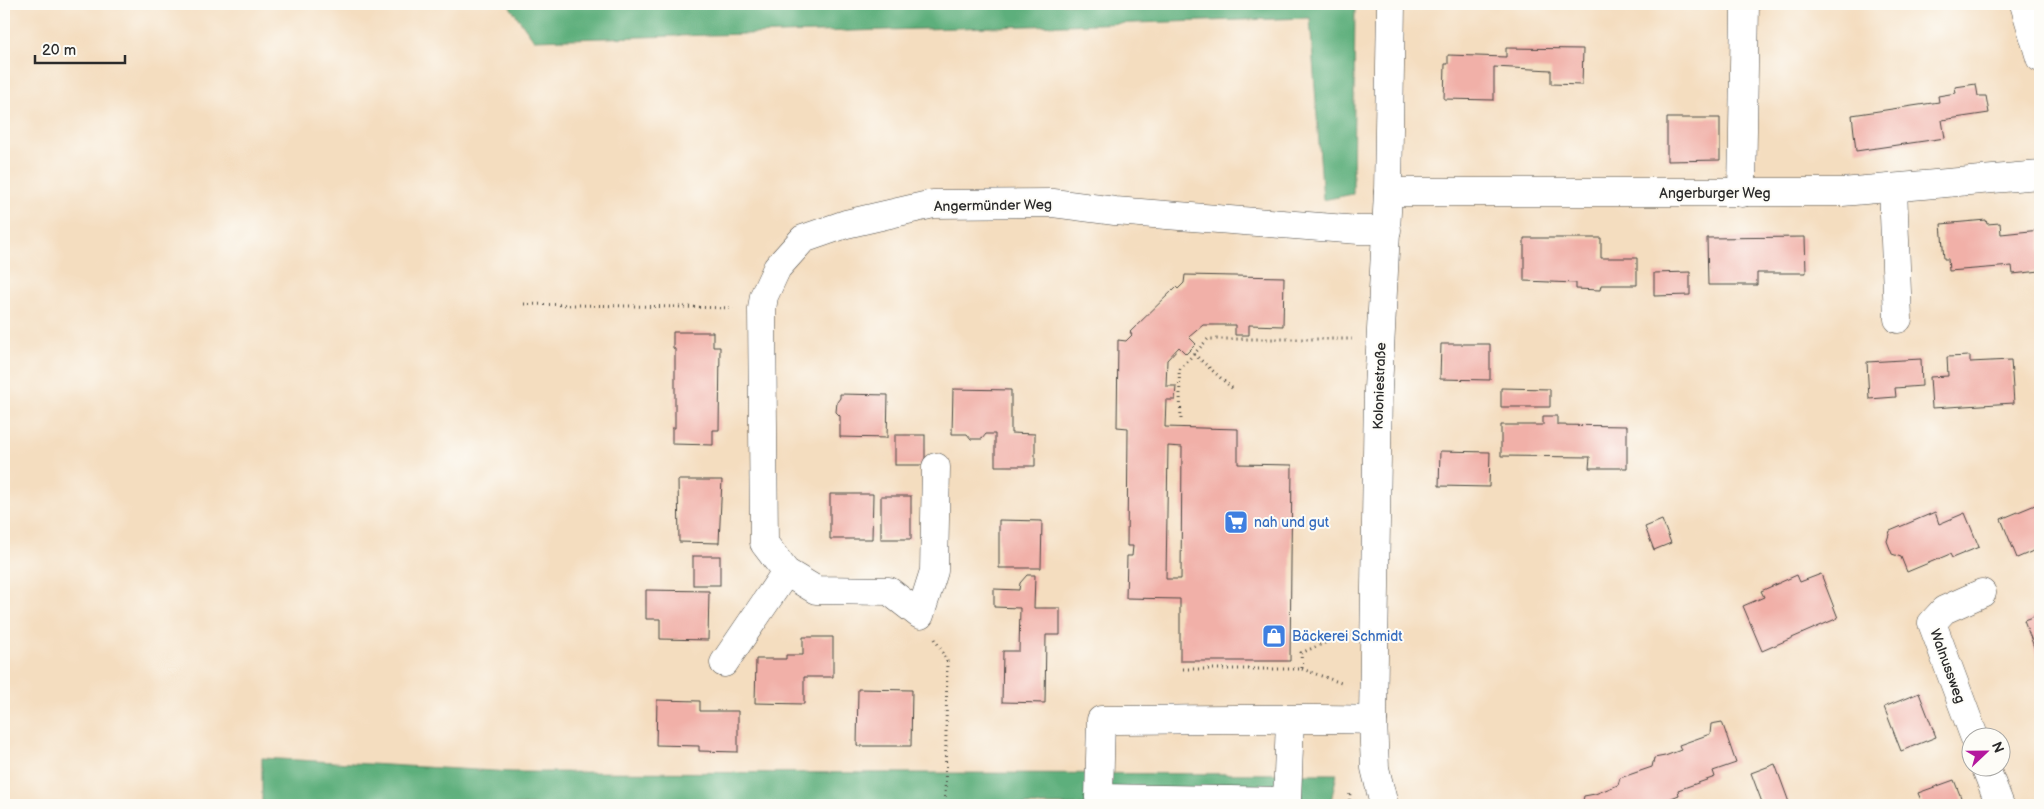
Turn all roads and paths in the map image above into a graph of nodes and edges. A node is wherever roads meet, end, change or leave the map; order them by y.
1 (1391, 4) edge
2 (1745, 4) edge
3 (2024, 4) edge
4 (2040, 58) edge
5 (2040, 176) edge
6 (1893, 188) junction
7 (1388, 192) junction
8 (1742, 193) junction
9 (1387, 230) junction
10 (524, 304) dead end
11 (762, 309) junction
12 (1898, 319) dead end
13 (1358, 339) dead end
14 (1194, 354) junction
15 (1233, 389) dead end
16 (1181, 419) dead end
17 (936, 467) dead end
18 (786, 572) junction
19 (1982, 593) dead end
20 (920, 615) junction
21 (1346, 634) dead end
22 (724, 663) dead end
23 (1183, 669) dead end
24 (1302, 669) junction
25 (1346, 685) dead end
26 (1290, 720) junction
27 (1373, 720) junction
28 (1970, 726) edge
29 (1375, 768) junction
30 (1989, 776) edge
31 (945, 805) edge
32 (1367, 805) edge
33 (1384, 805) edge
34 (2000, 805) edge

1 - 7 street, Koloniestraße
2 - 8 street
3 - 4 street
5 - 6 street, Angerburger Weg
6 - 8 street, Angerburger Weg
6 - 12 street
7 - 8 street, Angerburger Weg
7 - 9 street, Koloniestraße
9 - 11 street, Angermünder Weg
9 - 27 street, Koloniestraße
10 - 11 path
11 - 18 street, Angermünder Weg
13 - 14 path
14 - 15 path
14 - 16 path
17 - 20 street
18 - 20 street, Angermünder Weg
18 - 22 street
19 - 28 street, Walnussweg
20 - 31 path
21 - 24 path
23 - 24 path
24 - 25 path
26 - 26 street
26 - 27 street
27 - 29 street, Koloniestraße
29 - 32 street, Koloniestraße
29 - 33 street, Koloniestraße
30 - 34 street

